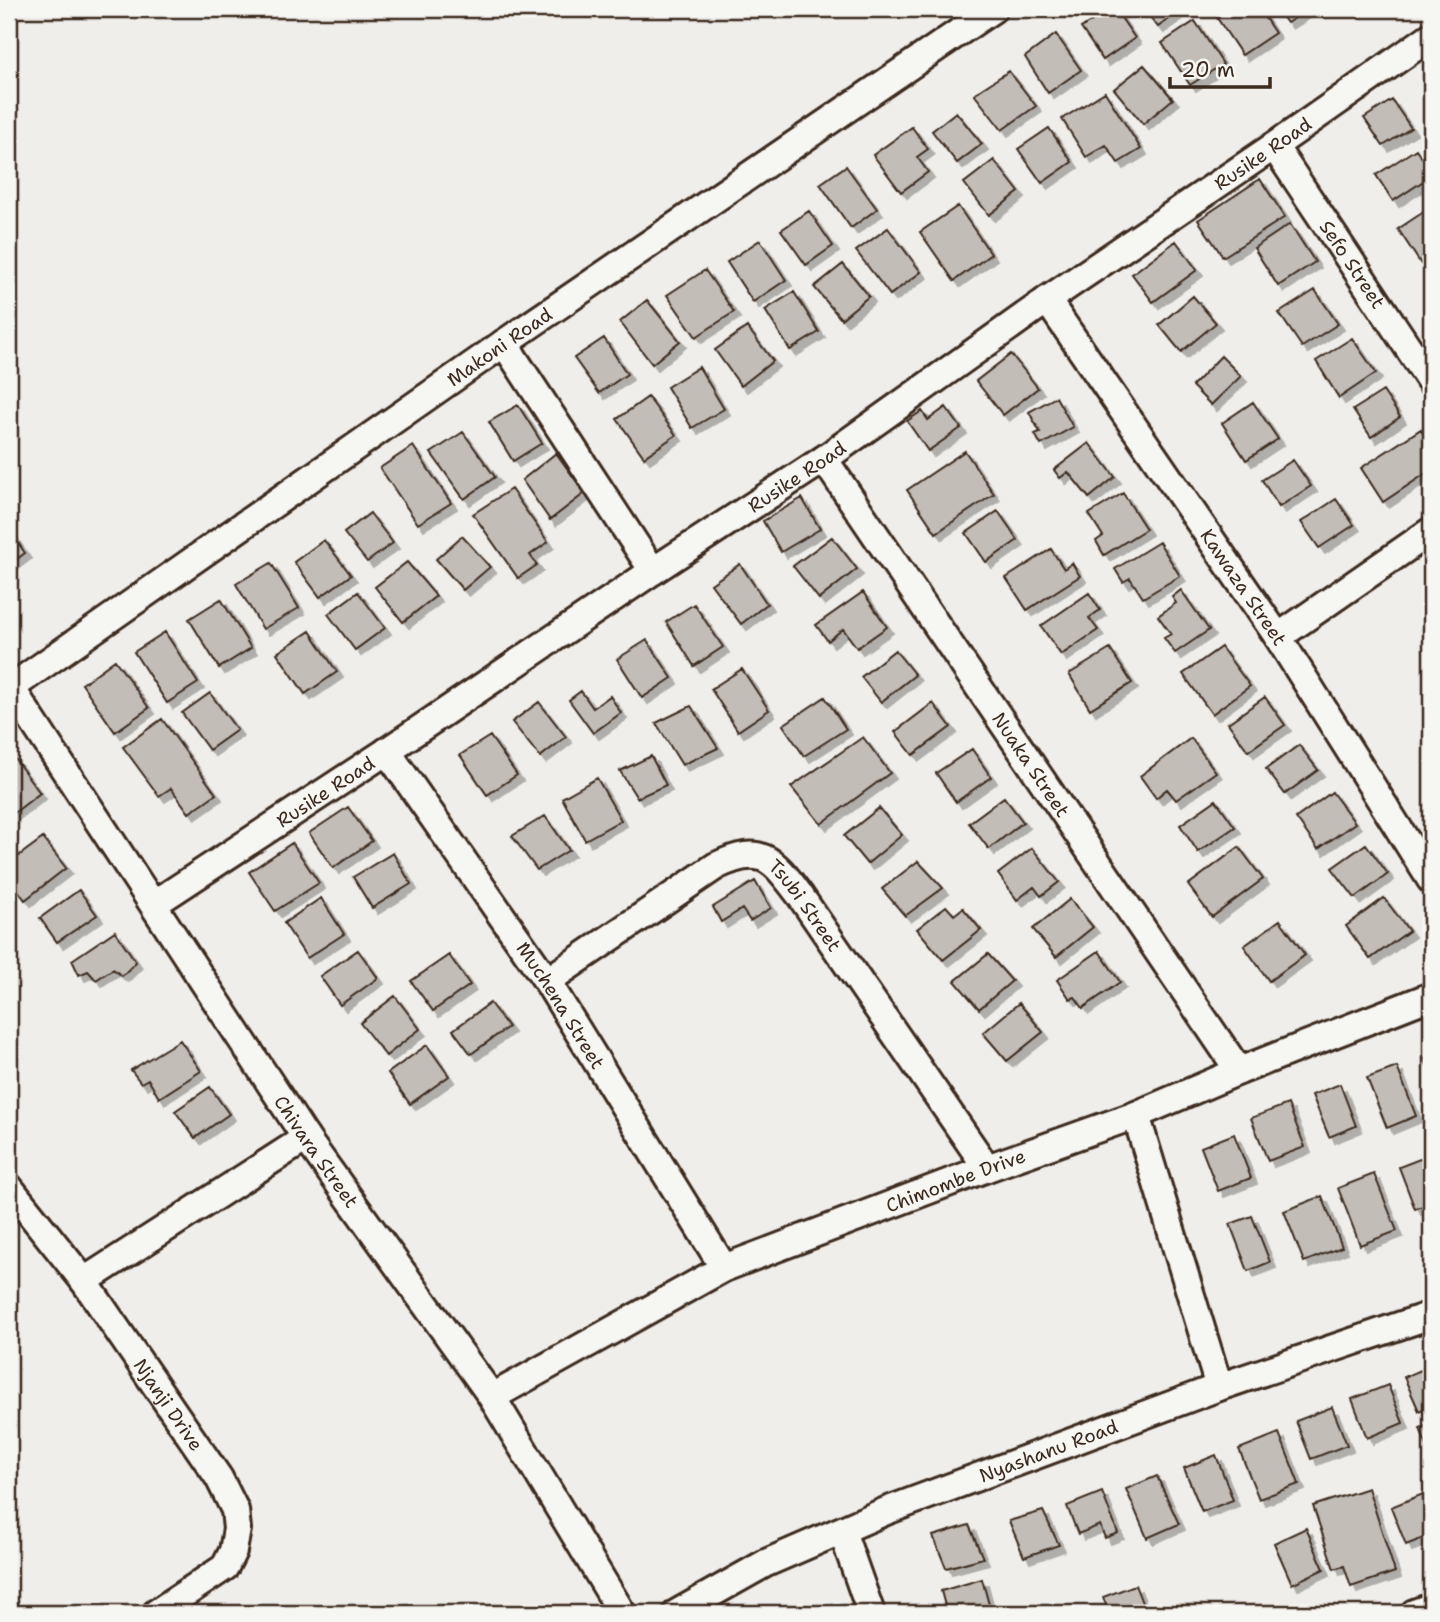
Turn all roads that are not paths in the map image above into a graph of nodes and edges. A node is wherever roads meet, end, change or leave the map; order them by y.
1 (993, 9) edge
2 (1431, 36) edge
3 (1274, 146) junction
4 (1047, 300) junction
5 (505, 343) junction
6 (1431, 382) edge
7 (824, 459) junction
8 (1431, 531) edge
9 (653, 571) junction
10 (1278, 637) junction
11 (10, 689) edge
12 (387, 751) junction
13 (1431, 880) edge
14 (153, 904) junction
15 (547, 981) junction
16 (1431, 996) edge
17 (1240, 1071) junction
18 (1136, 1115) junction
19 (306, 1138) junction
20 (987, 1168) junction
21 (9, 1187) edge
22 (724, 1268) junction
23 (84, 1281) junction
24 (1431, 1315) edge
25 (1219, 1387) junction
26 (492, 1397) junction
27 (842, 1531) junction
28 (1431, 1607) edge
29 (156, 1613) edge
30 (622, 1613) edge
31 (677, 1613) edge
32 (871, 1613) edge
33 (1414, 1613) edge

1 - 5 street, Makoni Road
2 - 3 street, Rusike Road
3 - 4 street, Rusike Road
3 - 6 street, Sefo Street
4 - 7 street, Rusike Road
4 - 10 street, Kawaza Street
5 - 9 street
5 - 11 street, Makoni Road
7 - 9 street, Rusike Road
7 - 17 street, Nuaka Street
8 - 10 street
9 - 12 street, Rusike Road
10 - 13 street, Kawaza Street
11 - 14 street, Chivara Street
12 - 14 street, Rusike Road
12 - 15 street, Muchena Street
14 - 19 street, Chivara Street
15 - 20 street, Tsubi Street
15 - 22 street, Muchena Street
16 - 17 street, Chimombe Drive
17 - 18 street, Chimombe Drive
18 - 20 street, Chimombe Drive
18 - 25 street
19 - 23 street
19 - 26 street, Chivara Street
20 - 22 street, Chimombe Drive
21 - 23 street, Njanji Drive
22 - 26 street, Chimombe Drive
23 - 29 street, Njanji Drive
24 - 25 street, Nyashanu Road
25 - 27 street, Nyashanu Road
26 - 30 street, Chivara Street
27 - 31 street, Nyashanu Road
27 - 32 street
28 - 33 street

